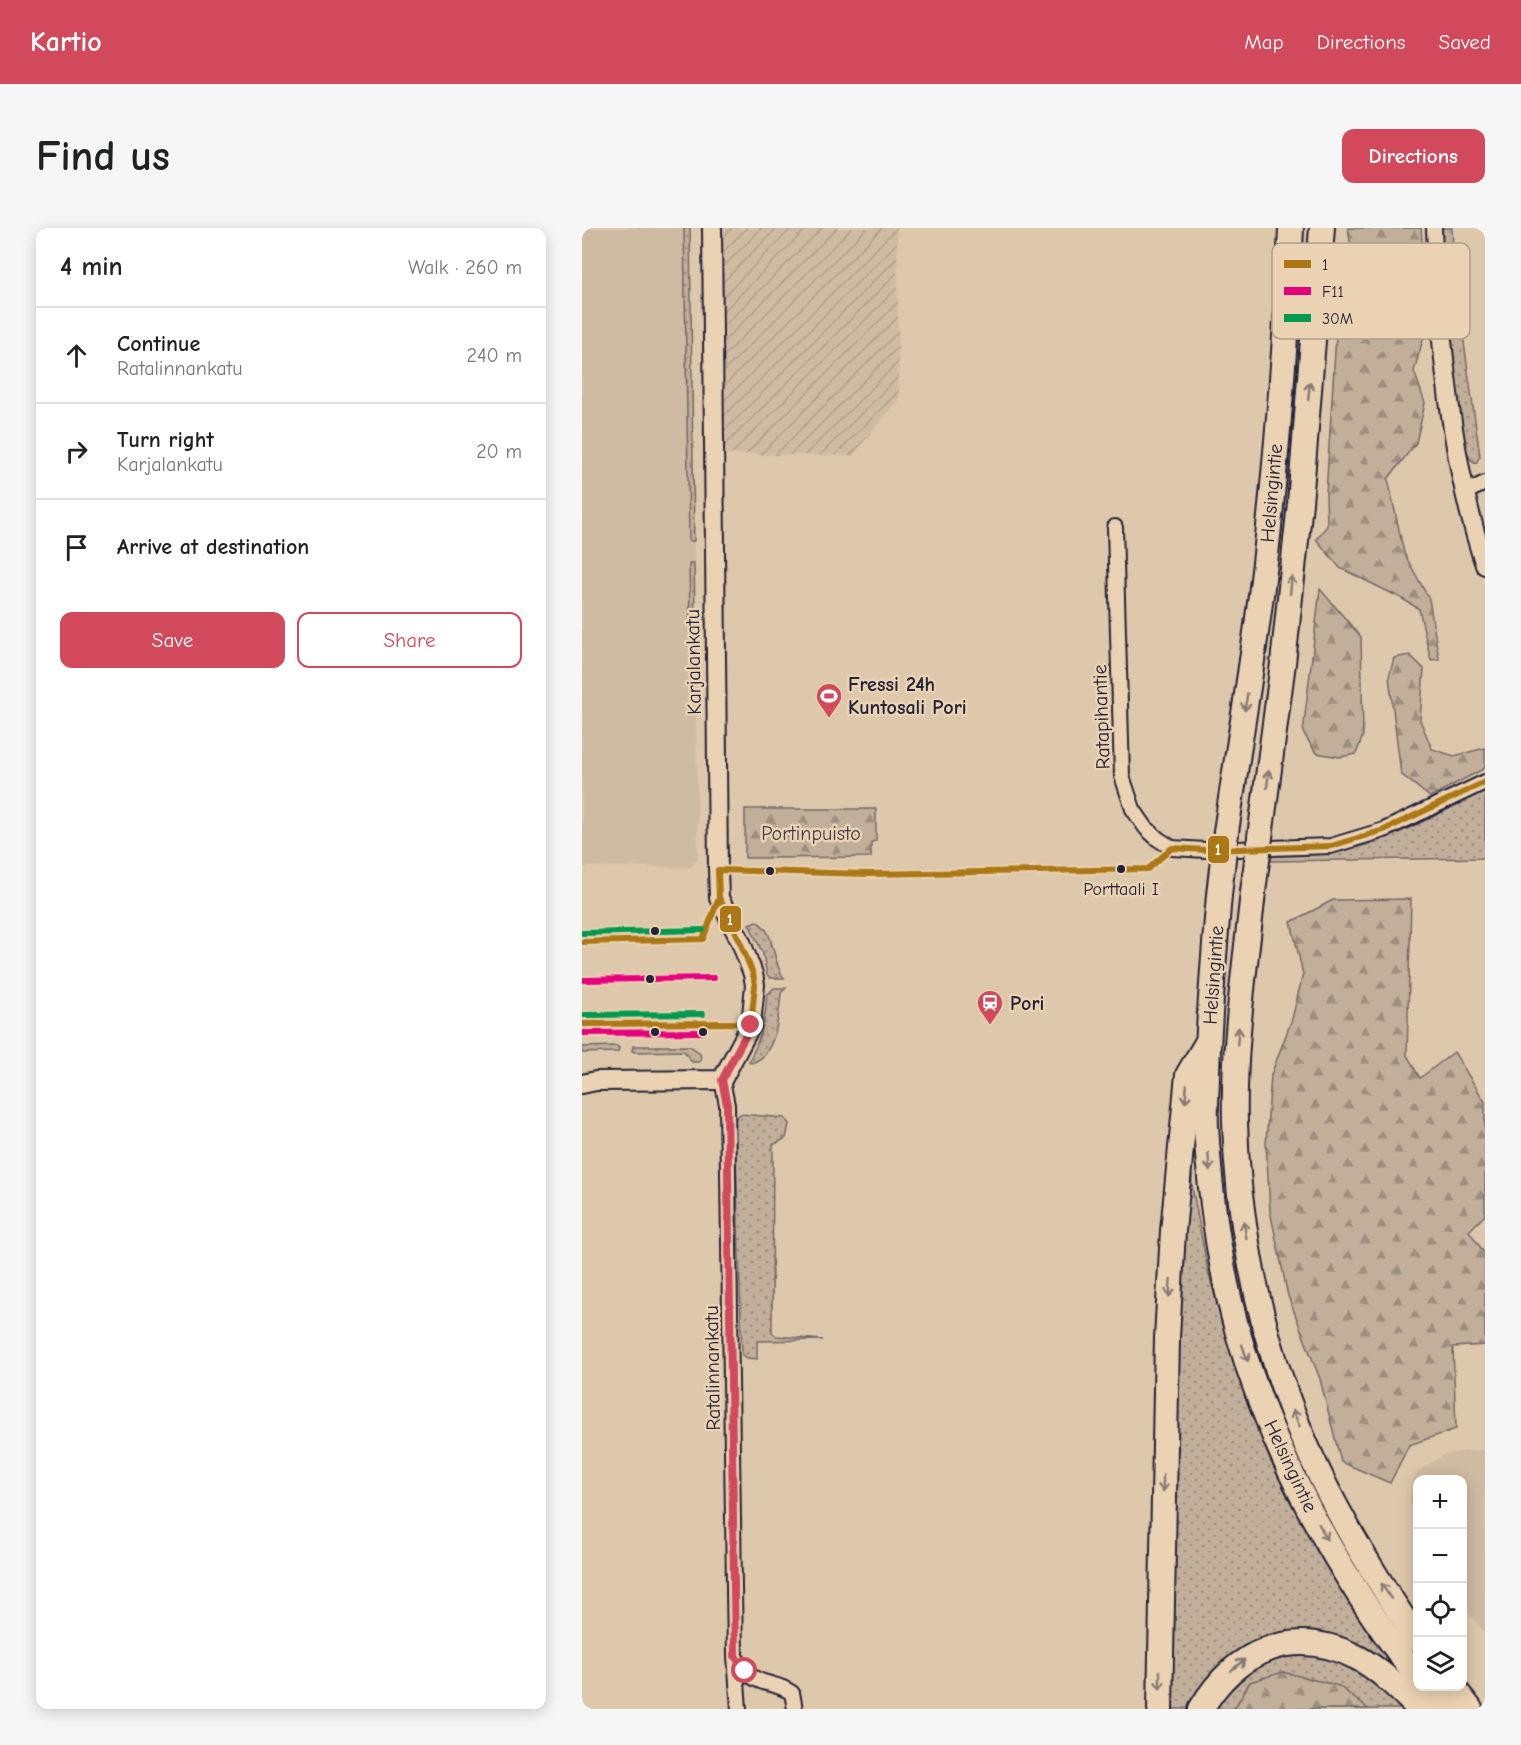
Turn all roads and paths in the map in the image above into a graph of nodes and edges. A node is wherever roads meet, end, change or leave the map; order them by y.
1 (712, 228) edge
2 (1291, 228) edge
3 (1322, 228) edge
4 (1434, 228) edge
5 (1290, 243) edge
6 (1321, 243) edge
7 (1435, 243) edge
8 (1284, 339) edge
9 (1313, 339) edge
10 (1441, 339) edge
11 (1485, 483) edge
12 (1466, 492) junction
13 (1115, 527) dead end
14 (1485, 565) edge
15 (1485, 782) edge
16 (1208, 1041) junction
17 (722, 1080) junction
18 (587, 1081) edge
19 (1416, 1637) edge
20 (735, 1656) junction
21 (1413, 1671) edge
22 (1429, 1691) edge
23 (1456, 1691) edge
24 (739, 1709) edge
25 (795, 1709) edge
26 (1160, 1709) edge
27 (1200, 1709) edge
28 (1419, 1709) edge
29 (1444, 1709) edge
30 (1470, 1709) edge

1 - 17 street, Karjalankatu
2 -> 5 highway, Helsingintie, bridge
6 -> 3 highway, Helsingintie, bridge
4 - 7 street
8 -> 16 highway, Helsingintie, bridge
19 -> 9 highway, Helsingintie, bridge
10 - 12 street
11 - 12 street
12 - 14 street
13 - 15 street, Ratapihantie
16 -> 21 highway, Helsingintie
16 -> 26 highway
17 - 18 street
17 - 20 street, Ratalinnankatu
20 - 24 street, Ratalinnankatu
20 - 25 street
22 - 29 highway
23 - 30 highway
27 -> 28 highway

